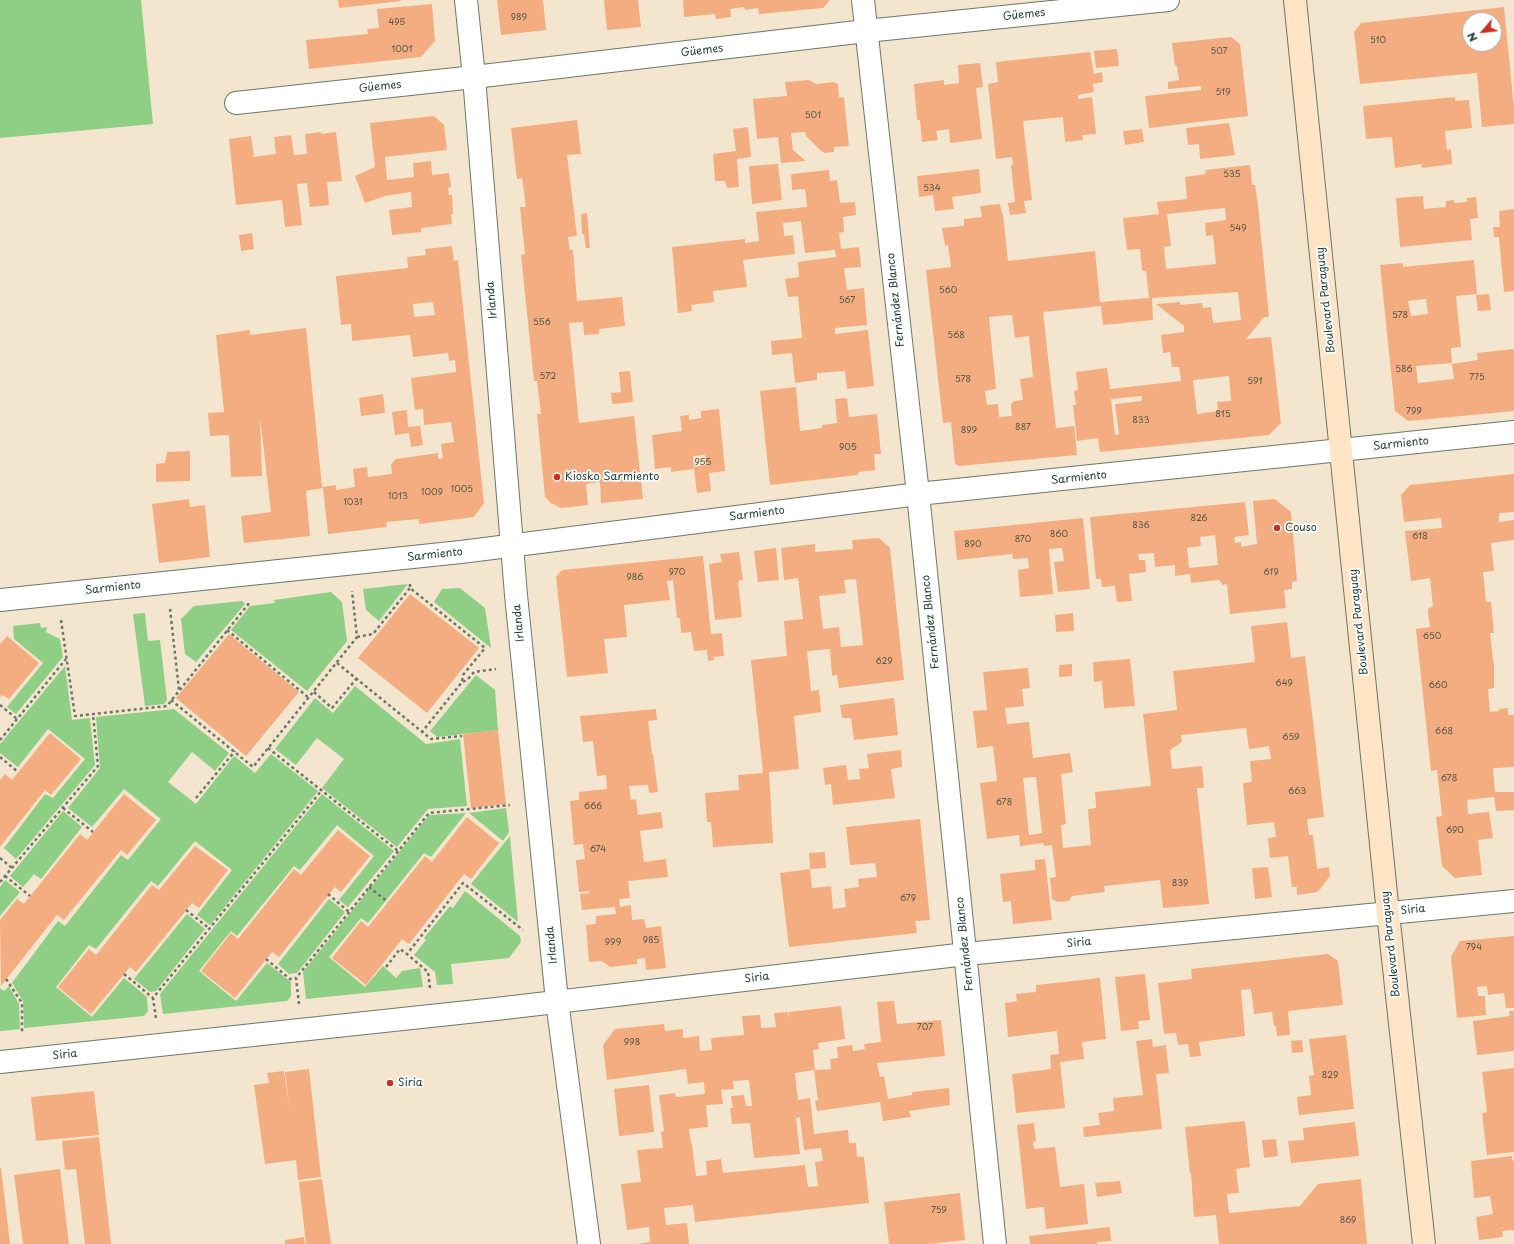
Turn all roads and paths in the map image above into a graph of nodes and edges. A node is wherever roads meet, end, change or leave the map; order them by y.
1 (466, 0) edge
2 (863, 0) edge
3 (1168, 0) edge
4 (1295, 0) edge
5 (866, 31) junction
6 (474, 77) junction
7 (236, 102) dead end
8 (1514, 432) edge
9 (1342, 450) junction
10 (918, 494) junction
11 (512, 545) junction
12 (410, 578) dead end
13 (351, 584) dead end
14 (410, 588) junction
15 (251, 596) dead end
16 (0, 600) edge
17 (169, 603) dead end
18 (60, 616) dead end
19 (227, 630) junction
20 (357, 637) junction
21 (66, 659) junction
22 (337, 663) junction
23 (496, 669) dead end
24 (356, 678) junction
25 (462, 682) junction
26 (179, 690) junction
27 (314, 692) junction
28 (308, 698) junction
29 (171, 700) junction
30 (0, 704) edge
31 (94, 714) junction
32 (17, 719) junction
33 (422, 732) junction
34 (462, 736) dead end
35 (0, 740) edge
36 (268, 748) junction
37 (235, 752) junction
38 (0, 757) edge
39 (18, 772) dead end
40 (322, 790) junction
41 (196, 798) dead end
42 (511, 804) dead end
43 (63, 808) junction
44 (93, 832) dead end
45 (398, 851) junction
46 (0, 858) edge
47 (12, 868) junction
48 (6, 876) junction
49 (0, 882) edge
50 (369, 887) junction
51 (328, 894) dead end
52 (30, 896) dead end
53 (1514, 900) edge
54 (388, 902) dead end
55 (186, 910) dead end
56 (349, 912) junction
57 (1388, 913) junction
58 (210, 929) junction
59 (525, 932) dead end
60 (407, 954) junction
61 (966, 954) junction
62 (266, 959) dead end
63 (386, 967) dead end
64 (124, 974) dead end
65 (296, 978) junction
66 (6, 979) dead end
67 (430, 991) dead end
68 (154, 998) junction
69 (557, 1001) junction
70 (299, 1004) dead end
71 (156, 1018) dead end
72 (22, 1033) dead end
73 (0, 1062) edge
74 (589, 1244) edge
75 (995, 1244) edge
76 (1424, 1244) edge

1 - 6 street, Irlanda
2 - 5 street, Fernández Blanco
3 - 5 street, Güemes
4 - 9 main road, Boulevard Paraguay
5 - 6 street, Güemes
5 - 10 street, Fernández Blanco
6 - 7 street, Güemes
6 - 11 street, Irlanda
8 - 9 street, Sarmiento
9 - 10 street, Sarmiento
9 - 57 main road, Boulevard Paraguay
10 - 11 street, Sarmiento
10 - 61 street, Fernández Blanco
11 - 16 street, Sarmiento
11 - 69 street, Irlanda
12 - 14 path
13 - 20 path
14 - 20 path
14 - 25 path
15 - 19 path
17 - 26 path
18 - 21 path
19 - 26 path
19 - 28 path
20 - 22 path
21 - 31 path
21 - 32 path
22 - 24 path
22 - 27 path
23 - 25 path
24 - 27 path
24 - 33 path
25 - 33 path
26 - 29 path
27 - 28 path
28 - 36 path
29 - 31 path
29 - 37 path
30 - 32 path
31 - 43 path
32 - 35 path
33 - 34 path
36 - 37 path
36 - 40 path
37 - 41 path
38 - 39 path
40 - 45 path
40 - 58 path
42 - 45 path
43 - 44 path
43 - 47 path
45 - 50 path
46 - 47 path
47 - 48 path
48 - 49 path
48 - 52 path
50 - 54 path
50 - 56 path
51 - 56 path
53 - 57 street, Siria
55 - 58 path
56 - 65 path
57 - 61 street, Siria
57 - 76 main road, Boulevard Paraguay
58 - 68 path
59 - 60 path
60 - 63 path
60 - 67 path
61 - 69 street, Siria
61 - 75 street, Fernández Blanco
62 - 65 path
64 - 68 path
65 - 70 path
66 - 72 path
68 - 71 path
69 - 73 street, Siria
69 - 74 street, Irlanda

